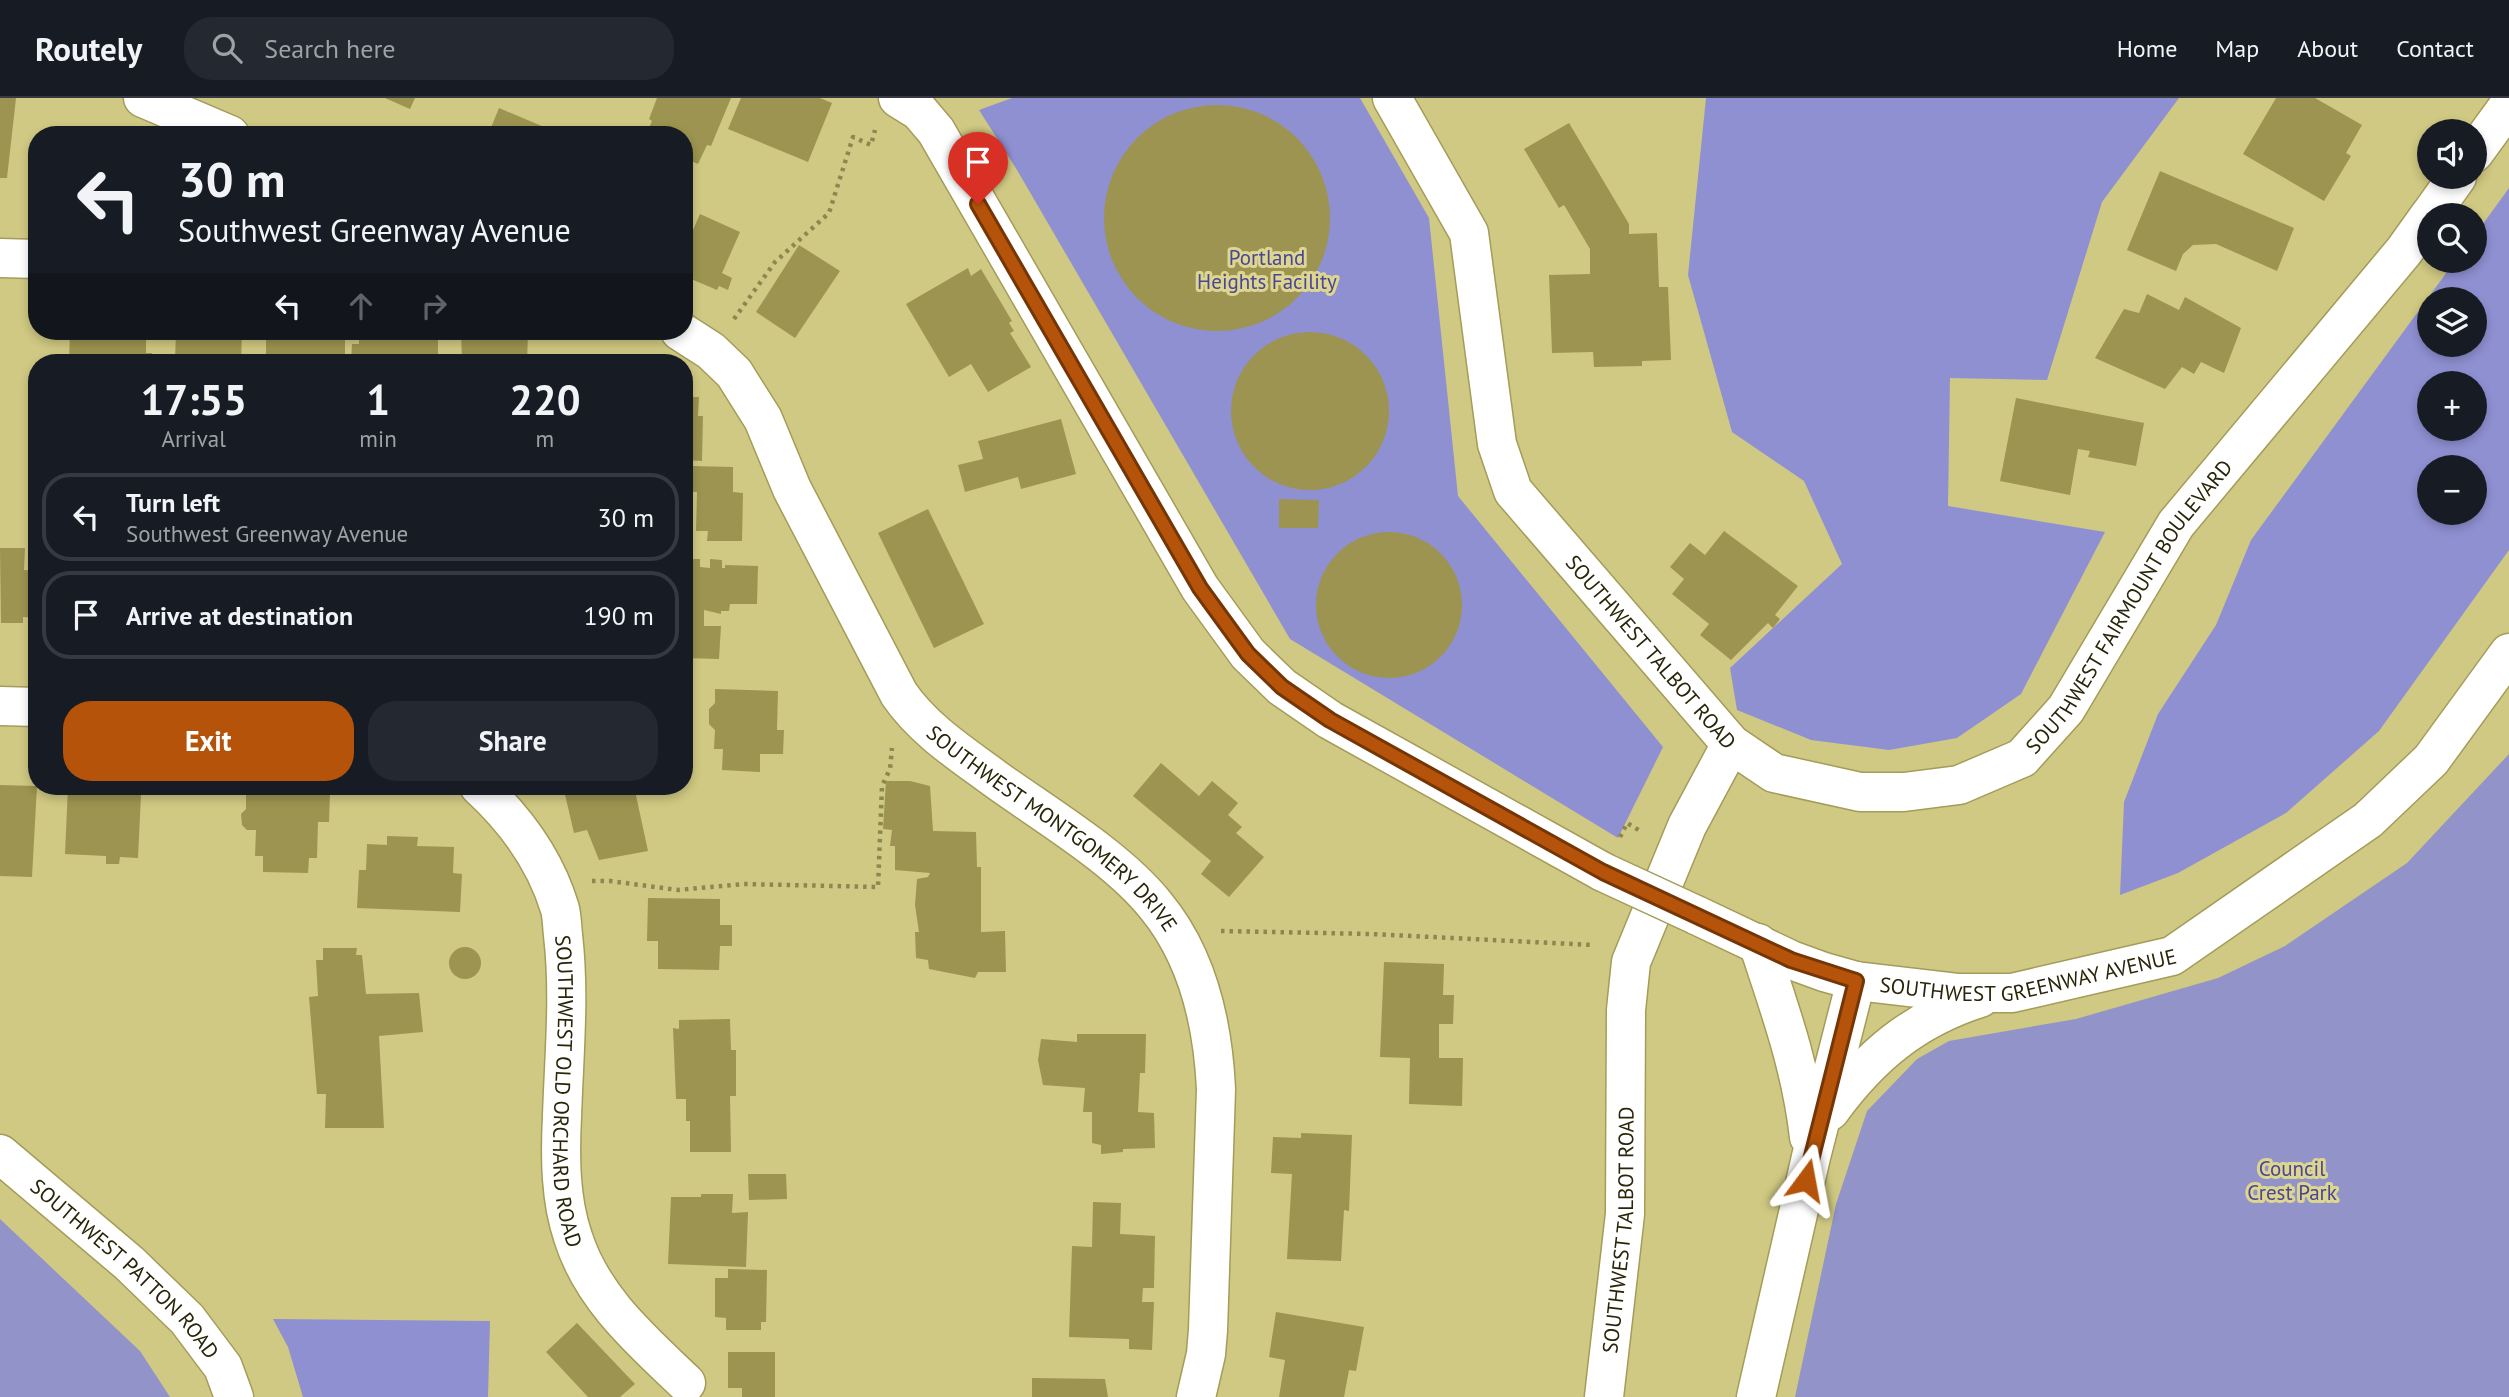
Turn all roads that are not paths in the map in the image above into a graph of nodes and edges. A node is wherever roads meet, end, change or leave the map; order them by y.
1 (143, 98) edge
2 (1392, 98) edge
3 (2509, 105) edge
4 (887, 110) edge
5 (209, 126) edge
6 (2487, 135) edge
7 (2417, 233) edge
8 (0, 258) edge
9 (28, 258) edge
10 (696, 341) edge
11 (2509, 653) edge
12 (0, 706) edge
13 (28, 707) edge
14 (1731, 744) junction
15 (489, 795) edge
16 (1758, 943) junction
17 (1856, 981) junction
18 (1993, 994) junction
19 (1815, 1142) junction
20 (0, 1154) edge
21 (686, 1383) dead end
22 (234, 1397) edge
23 (1196, 1397) edge
24 (1604, 1397) edge
25 (1756, 1397) edge

1 - 5 street
2 - 14 street, SOUTHWEST TALBOT ROAD
3 - 6 street
4 - 16 street, SOUTHWEST GREENWAY AVENUE, bridge
7 - 14 street, SOUTHWEST FAIRMOUNT BOULEVARD
8 - 9 street
10 - 23 street, SOUTHWEST MONTGOMERY DRIVE
11 - 18 street, SOUTHWEST GREENWAY AVENUE
12 - 13 street
14 - 24 street, SOUTHWEST TALBOT ROAD
15 - 21 street, SOUTHWEST OLD ORCHARD ROAD
16 - 17 street, SOUTHWEST GREENWAY AVENUE
16 - 19 street
17 - 18 street, SOUTHWEST GREENWAY AVENUE
17 - 19 street
18 - 19 street
19 - 25 street
20 - 22 street, SOUTHWEST PATTON ROAD

